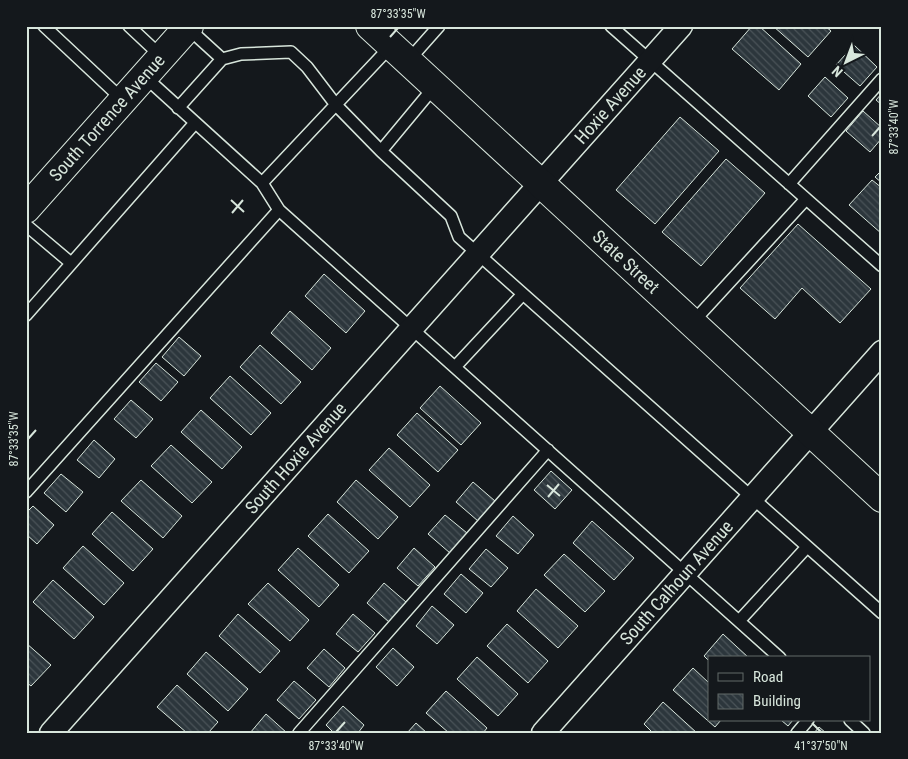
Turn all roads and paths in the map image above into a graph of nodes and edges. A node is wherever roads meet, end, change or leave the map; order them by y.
1 (44, 26) edge
2 (129, 26) edge
3 (370, 26) edge
4 (439, 26) edge
5 (611, 26) edge
6 (681, 26) edge
7 (188, 27) edge
8 (400, 53) junction
9 (222, 59) junction
10 (650, 61) junction
11 (153, 67) junction
12 (882, 79) edge
13 (435, 86) junction
14 (124, 100) junction
15 (336, 106) junction
16 (178, 108) junction
17 (196, 124) junction
18 (380, 151) junction
19 (262, 183) junction
20 (541, 184) junction
21 (789, 184) junction
22 (806, 199) junction
23 (26, 209) edge
24 (279, 210) junction
25 (26, 225) edge
26 (478, 254) junction
27 (71, 264) junction
28 (882, 266) edge
29 (523, 294) junction
30 (26, 314) edge
31 (692, 323) junction
32 (412, 328) junction
33 (882, 352) edge
34 (455, 367) junction
35 (810, 433) junction
36 (548, 450) junction
37 (26, 492) edge
38 (752, 498) junction
39 (882, 498) edge
40 (807, 547) junction
41 (685, 573) junction
42 (882, 613) edge
43 (739, 621) junction
44 (778, 656) edge
45 (806, 722) edge
46 (852, 722) edge
47 (51, 733) edge
48 (299, 733) edge
49 (544, 733) edge
50 (797, 733) edge
51 (864, 733) edge

1 - 14 lane
2 - 11 lane
3 - 8 street, State Street
4 - 8 lane
5 - 10 lane
6 - 10 street, Hoxie Avenue
7 - 9 lane
7 - 11 street, South Torrence Avenue
8 - 13 street, State Street
8 - 15 lane
9 - 15 lane
9 - 16 lane
10 - 20 street, Hoxie Avenue
10 - 21 lane
11 - 14 street, South Torrence Avenue
11 - 16 lane
12 - 21 lane
13 - 18 lane
13 - 20 street, State Street
14 - 23 street, South Torrence Avenue
15 - 18 lane
15 - 19 lane
16 - 17 lane
17 - 19 lane
17 - 27 lane
18 - 26 lane
19 - 24 lane
20 - 26 street, South Hoxie Avenue
20 - 31 street, State Street
21 - 22 lane
22 - 28 lane
22 - 31 lane
24 - 32 lane
24 - 37 lane
25 - 27 lane
26 - 29 lane
26 - 32 street, South Hoxie Avenue
27 - 30 lane
29 - 34 lane
29 - 38 lane
31 - 35 street, State Street
32 - 34 lane
32 - 47 street, South Hoxie Avenue
33 - 35 street, South Calhoun Avenue
34 - 36 lane
35 - 38 street, South Calhoun Avenue
35 - 39 street, State Street
36 - 41 lane
36 - 48 lane
38 - 40 lane
38 - 41 street, South Calhoun Avenue
40 - 42 lane
40 - 43 lane
41 - 43 lane
41 - 49 street, South Calhoun Avenue
43 - 44 lane
45 - 50 lane
46 - 51 lane

